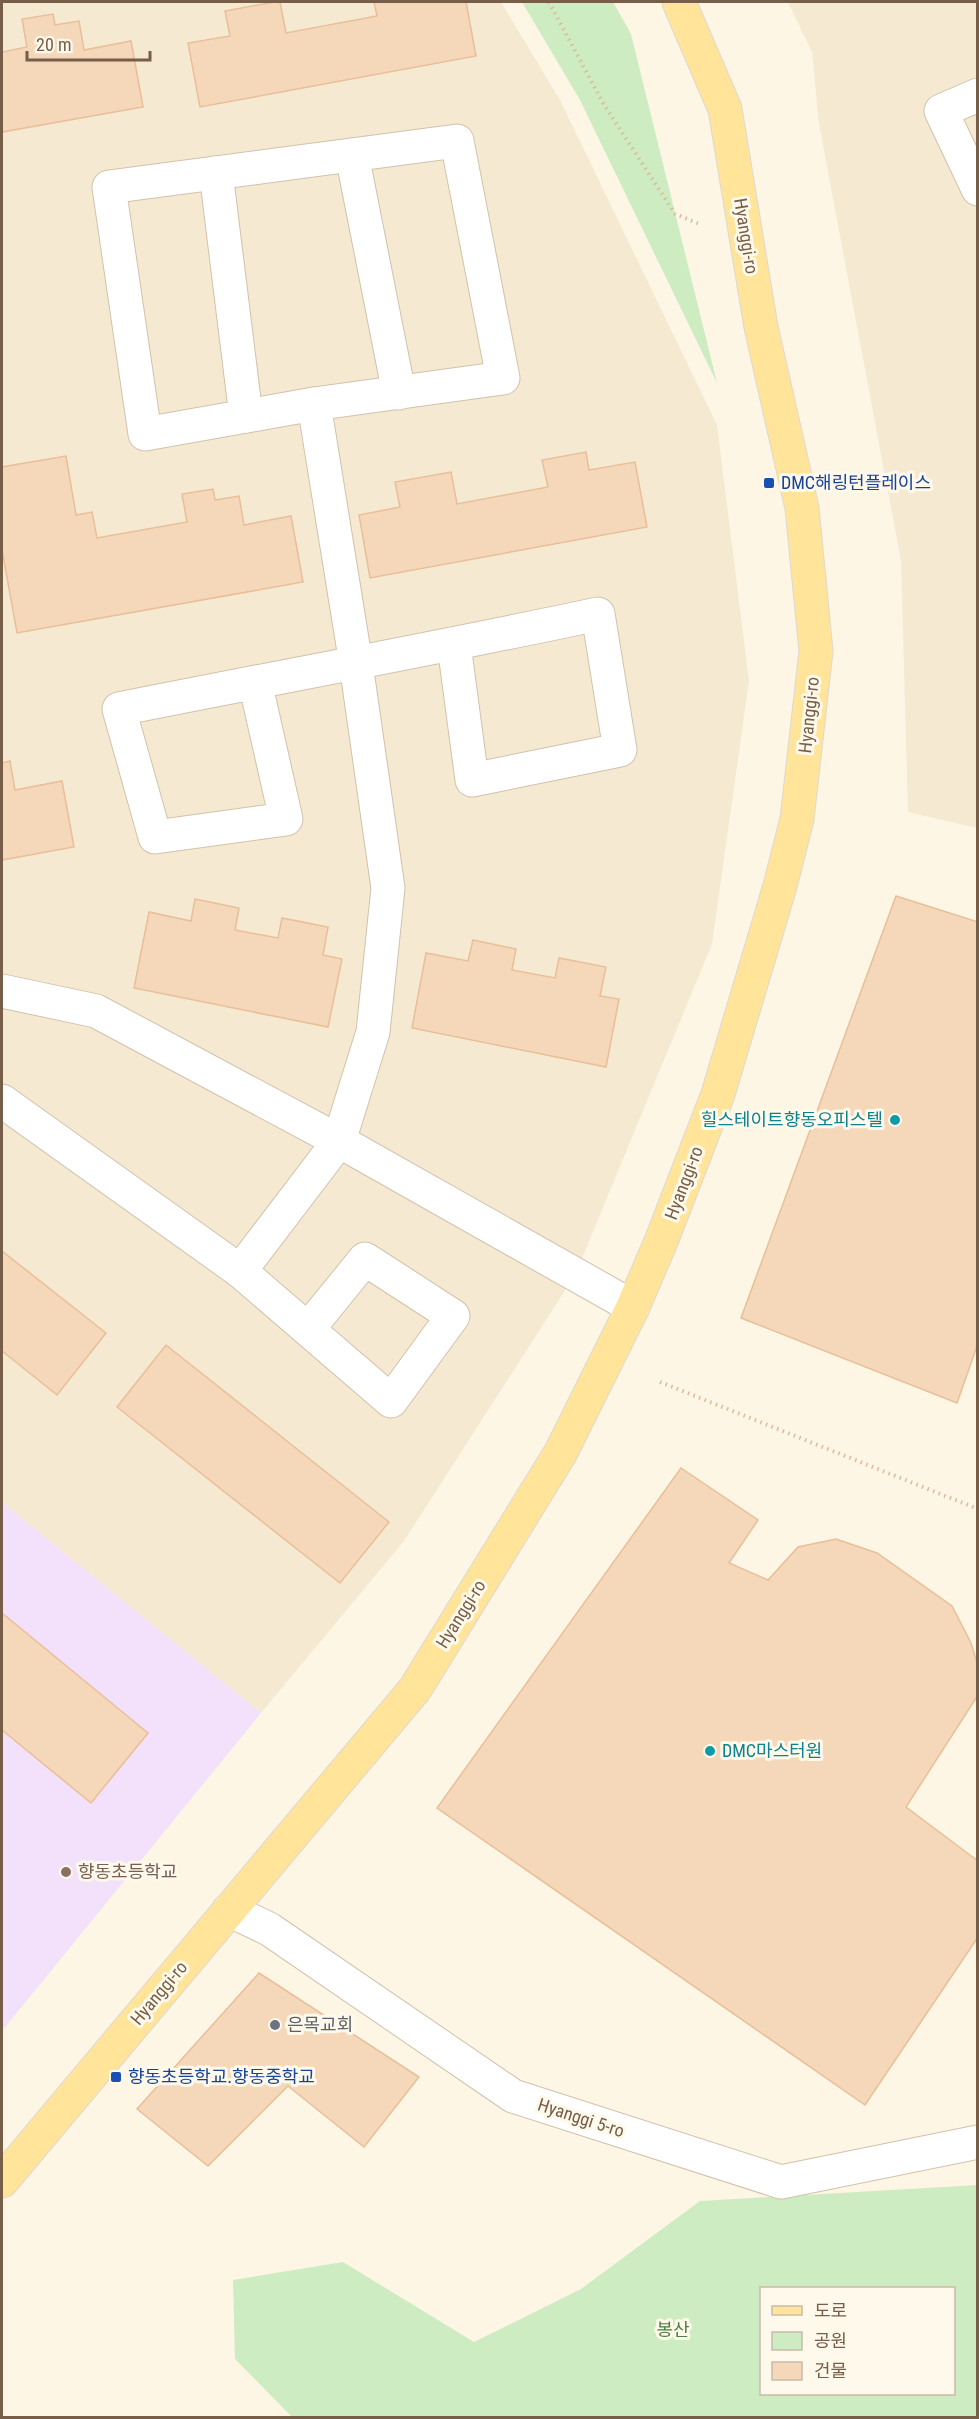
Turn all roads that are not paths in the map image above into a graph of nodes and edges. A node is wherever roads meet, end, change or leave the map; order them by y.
1 (679, 2) edge
2 (978, 95) edge
3 (352, 155) junction
4 (216, 173) junction
5 (978, 189) edge
6 (399, 393) junction
7 (314, 404) junction
8 (246, 416) junction
9 (454, 645) junction
10 (356, 664) junction
11 (255, 682) junction
12 (2, 991) edge
13 (2, 1101) edge
14 (339, 1141) junction
15 (240, 1271) junction
16 (633, 1307) junction
17 (308, 1329) dead end
18 (229, 1910) junction
19 (978, 2142) edge
20 (2, 2181) edge

1 - 16 main road, Hyanggi-ro
2 - 5 street
3 - 4 street
3 - 6 street
3 - 6 street
4 - 8 street
4 - 8 street
6 - 7 street
7 - 8 street
7 - 10 street
9 - 9 street
9 - 10 street
10 - 11 street
10 - 14 street
11 - 11 street
12 - 14 street
13 - 15 street
14 - 15 street
14 - 16 street
15 - 17 street
16 - 18 main road, Hyanggi-ro
18 - 19 street, Hyanggi 5-ro
18 - 20 main road, Hyanggi-ro

